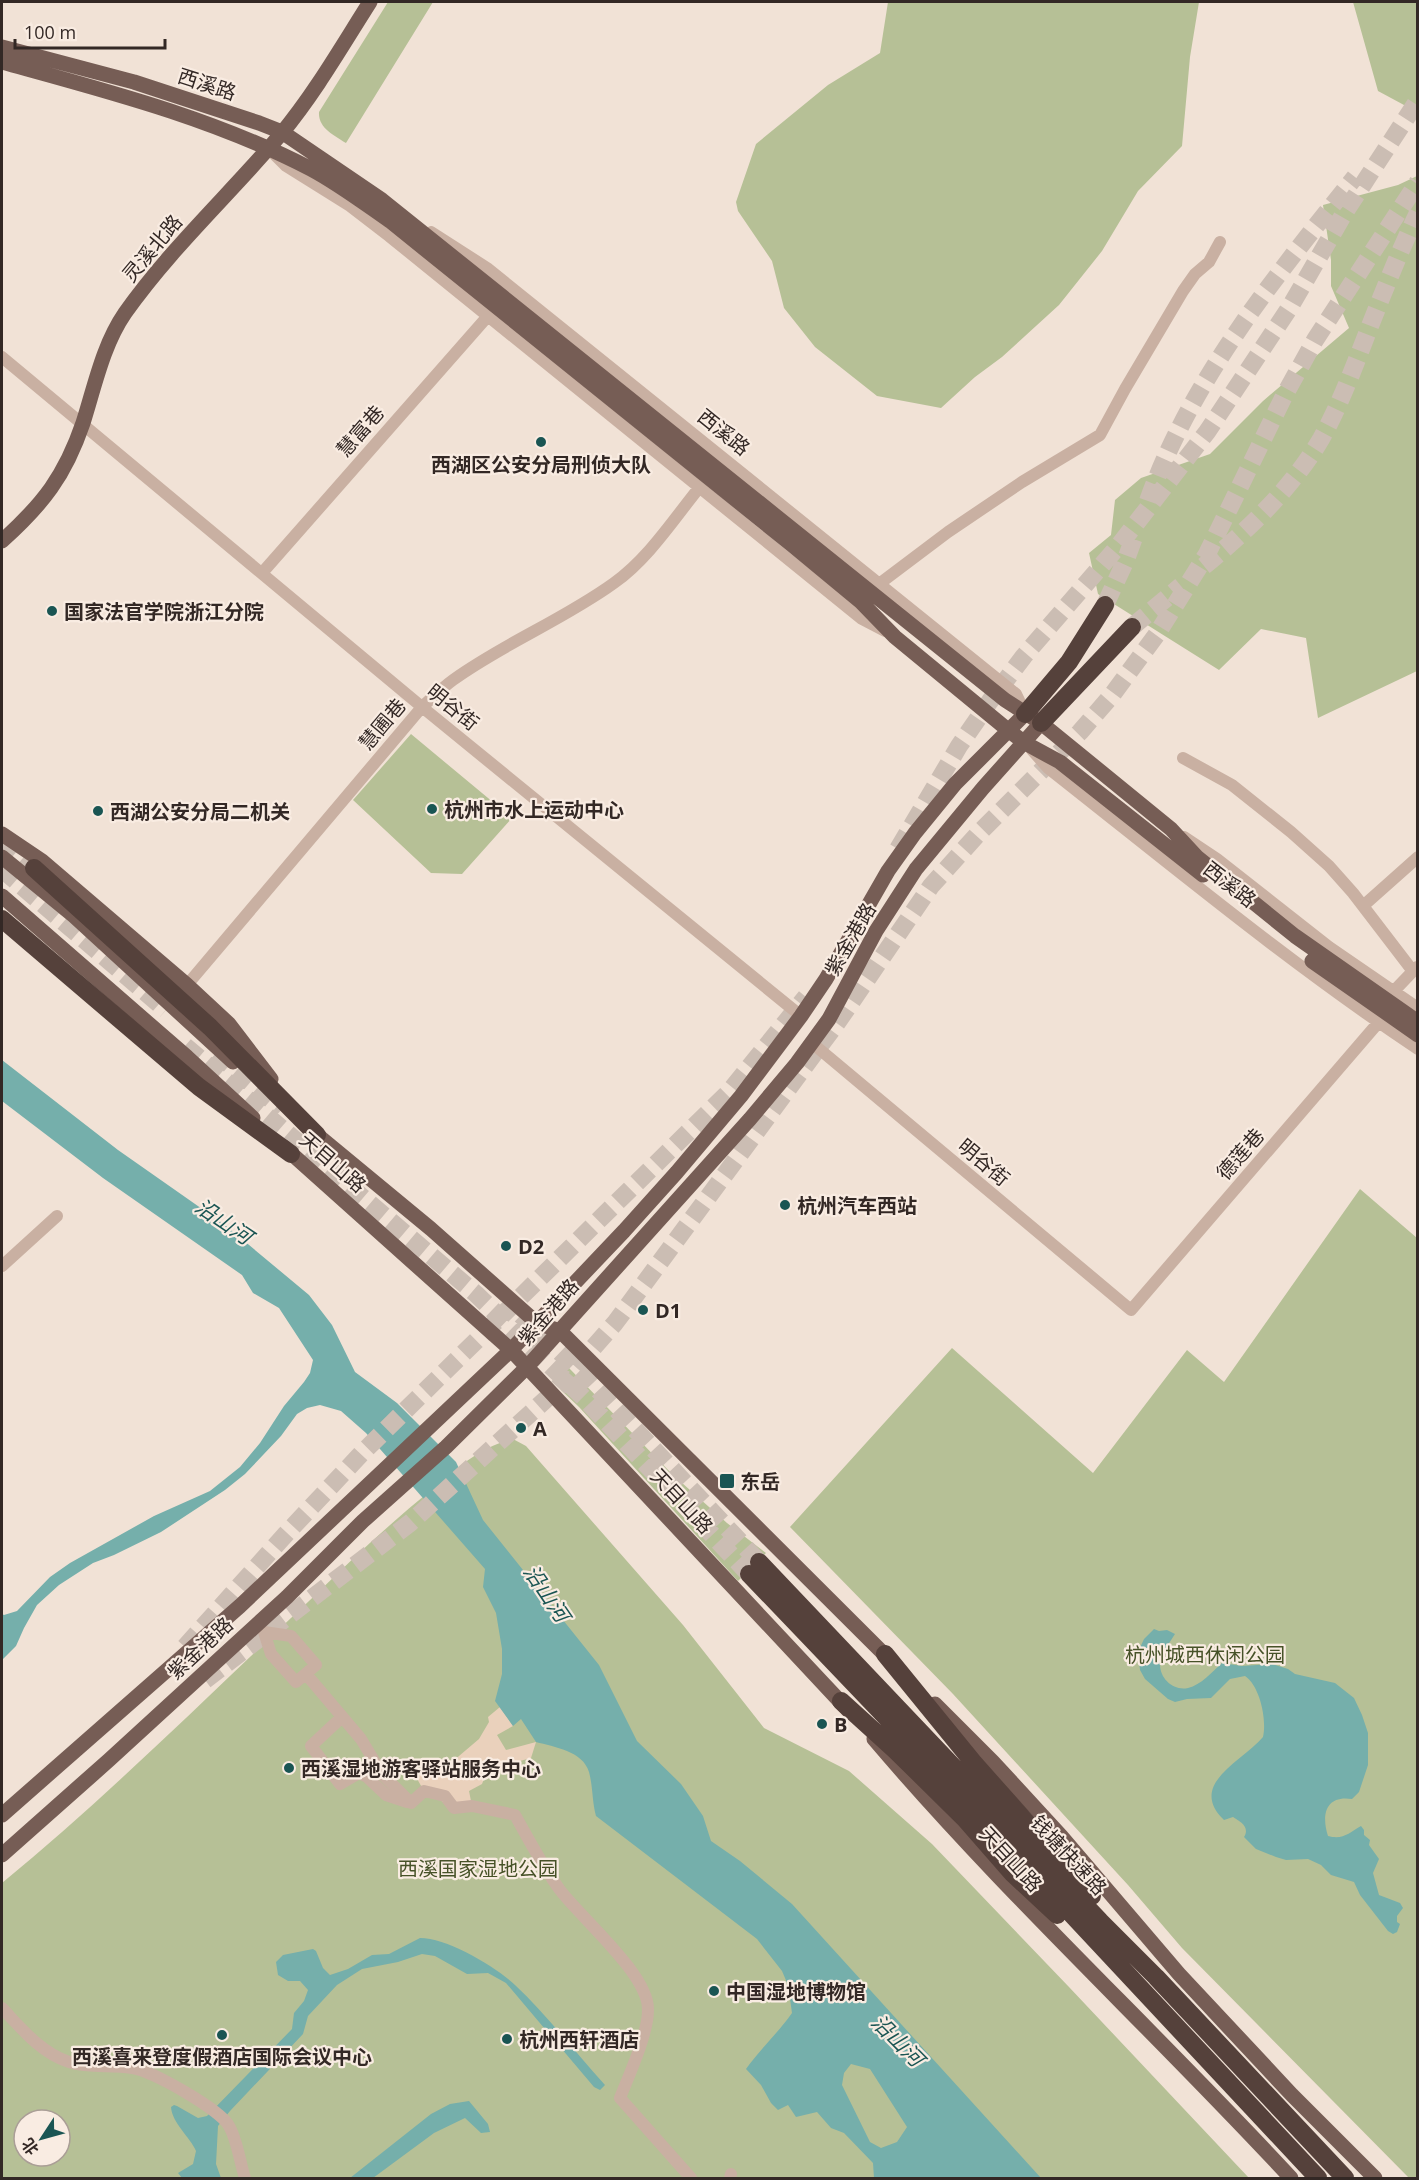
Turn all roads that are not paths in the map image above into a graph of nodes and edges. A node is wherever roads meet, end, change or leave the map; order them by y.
1 (370, 2) edge
2 (2, 47) edge
3 (2, 62) edge
4 (282, 132) junction
5 (268, 148) junction
6 (382, 200) junction
7 (1220, 242) dead end
8 (488, 316) junction
9 (2, 357) edge
10 (82, 423) junction
11 (699, 488) junction
12 (2, 541) edge
13 (262, 573) junction
14 (879, 584) junction
15 (1105, 605) tunnel mouth
16 (1132, 627) tunnel mouth
17 (896, 637) junction
18 (422, 707) junction
19 (1025, 714) junction
20 (1041, 723) junction
21 (1008, 730) junction
22 (1025, 743) junction
23 (1183, 758) dead end
24 (1171, 829) junction
25 (2, 834) edge
26 (2, 857) edge
27 (1418, 857) edge
28 (34, 868) tunnel mouth
29 (2, 896) edge
30 (1363, 906) junction
31 (2, 919) edge
32 (1415, 968) edge
33 (187, 985) junction
34 (1393, 992) junction
35 (1418, 1008) edge
36 (801, 1016) junction
37 (1418, 1022) edge
38 (1377, 1023) junction
39 (1418, 1035) edge
40 (812, 1043) junction
41 (1418, 1049) edge
42 (317, 1135) junction
43 (291, 1154) junction
44 (57, 1216) dead end
45 (2, 1266) edge
46 (1131, 1310) joint
47 (537, 1323) junction
48 (560, 1331) junction
49 (511, 1350) junction
50 (527, 1367) junction
51 (885, 1654) junction
52 (306, 1674) junction
53 (841, 1701) junction
54 (342, 1717) junction
55 (411, 1803) junction
56 (2, 1815) edge
57 (2, 1854) edge
58 (1156, 1977) junction
59 (1140, 1990) junction
60 (2, 2008) edge
61 (245, 2178) edge
62 (691, 2178) edge
63 (1291, 2178) edge
64 (1318, 2178) edge
65 (1345, 2178) edge
66 (1375, 2178) edge

1 - 4 main road, 灵溪北路
2 - 4 main road, 西溪路
3 - 5 main road, 西溪路
4 - 5 main road, 灵溪北路
4 - 6 main road, 西溪路
5 - 8 street, 西溪路
5 - 10 main road, 灵溪北路
5 - 17 main road, 西溪路
6 - 14 street, 西溪路
6 - 19 main road, 西溪路
7 - 14 street
8 - 11 street, 西溪路
8 - 13 street, 慧富巷
9 - 10 street, 明谷街
10 - 12 main road, 灵溪北路
10 - 13 street, 明谷街
11 - 17 street, 西溪路
11 - 18 street, 慧圃巷
13 - 18 street, 明谷街
14 - 19 street, 西溪路
15 - 19 highway
16 - 20 highway
17 - 21 main road, 西溪路
18 - 33 street, 慧圃巷
18 - 36 street, 明谷街
19 - 20 main road, 西溪路
19 - 21 main road, 紫金港路
20 - 22 main road, 紫金港路
20 - 24 main road, 西溪路
21 - 22 main road, 西溪路
21 - 36 main road, 紫金港路
22 - 38 street, 西溪路
22 - 39 main road, 西溪路
22 - 40 main road, 紫金港路
23 - 30 street
24 - 34 street, 西溪路
24 - 37 main road, 西溪路
25 - 33 main road, 天目山路
26 - 42 main road, 天目山路
27 - 30 street
28 - 42 highway
29 - 43 main road, 天目山路
30 - 32 street
31 - 43 highway
32 - 34 street
33 - 42 main road, 天目山路
34 - 35 street, 西溪路
36 - 47 main road, 紫金港路
38 - 41 street, 西溪路
38 - 46 street, 德莲巷
40 - 46 street, 明谷街
40 - 48 main road, 紫金港路
42 - 47 main road, 天目山路
43 - 49 main road, 天目山路
44 - 45 street
47 - 48 main road, 天目山路
47 - 49 main road, 紫金港路
48 - 50 main road, 紫金港路
48 - 51 main road, 天目山路
49 - 50 main road, 天目山路
49 - 56 main road, 紫金港路
50 - 53 main road, 天目山路
50 - 57 main road, 紫金港路
51 - 58 highway
51 - 66 main road, 天目山路
52 - 52 street
52 - 54 street
53 - 59 highway
53 - 63 main road, 天目山路
54 - 55 street
54 - 55 street
55 - 62 street
58 - 59 highway, 钱塘快速路
58 - 65 highway, 钱塘快速路
59 - 64 highway, 钱塘快速路
60 - 61 street

